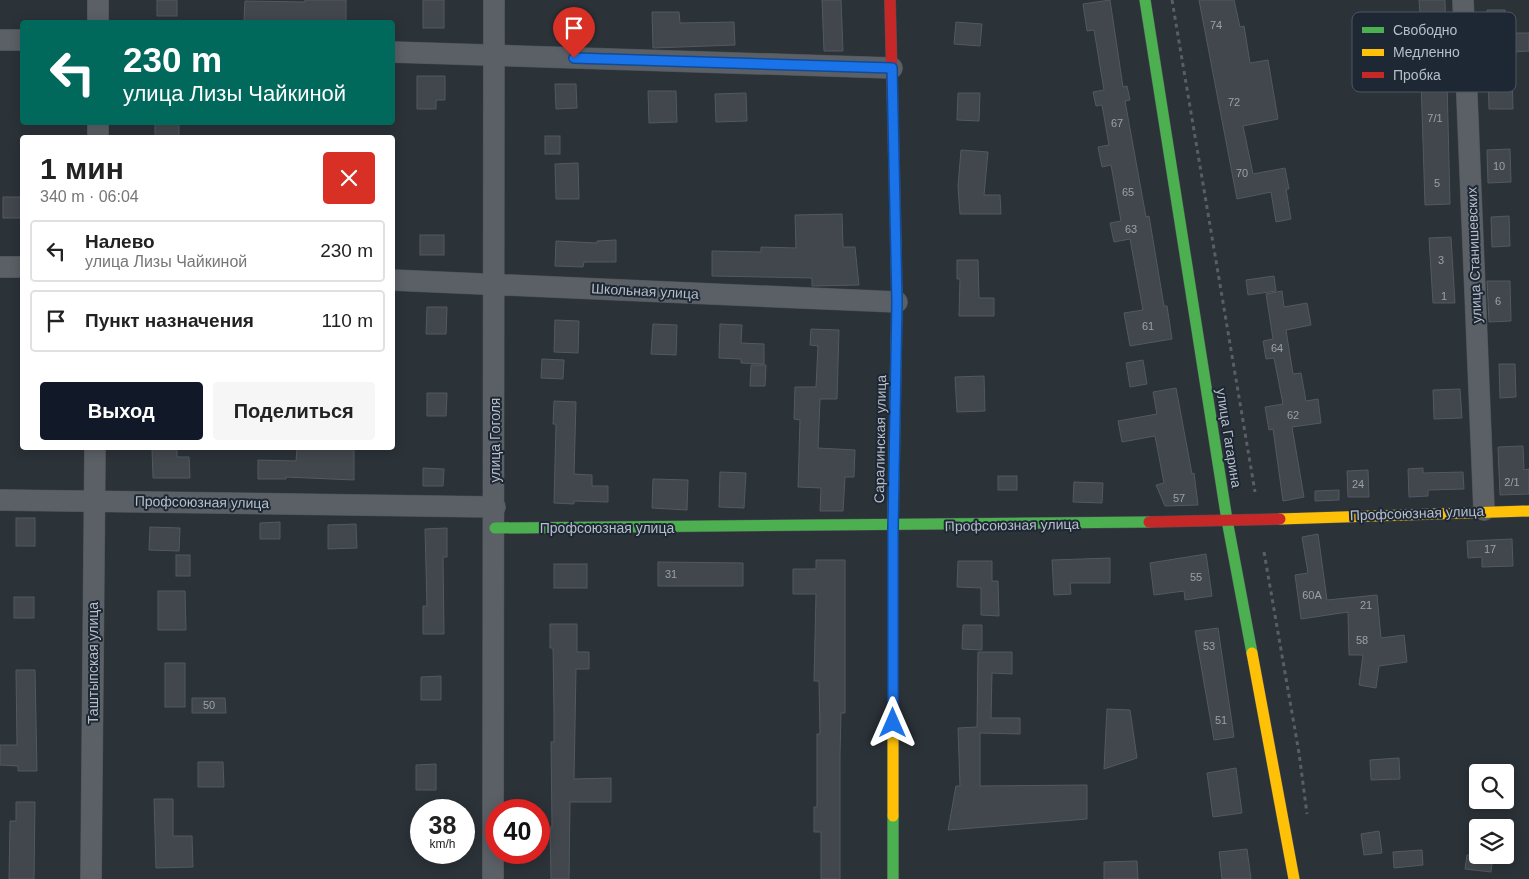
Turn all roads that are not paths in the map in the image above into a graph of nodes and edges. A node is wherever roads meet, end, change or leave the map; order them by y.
1 (98, 0) edge
2 (494, 0) edge
3 (890, 0) edge
4 (1145, 0) edge
5 (98, 20) edge
6 (0, 40) edge
7 (20, 40) edge
8 (395, 52) edge
9 (494, 55) junction
10 (892, 68) junction
11 (1468, 92) edge
12 (0, 267) edge
13 (20, 268) edge
14 (395, 280) edge
15 (495, 284) junction
16 (897, 302) junction
17 (95, 450) edge
18 (0, 500) edge
19 (94, 500) junction
20 (495, 507) junction
21 (1484, 510) junction
22 (1529, 510) edge
23 (1227, 520) junction
24 (495, 528) junction
25 (893, 528) junction
26 (91, 879) edge
27 (493, 879) edge
28 (893, 879) edge
29 (1294, 879) edge

1 - 5 street
2 - 9 street, улица Гоголя
3 - 10 street, Саралинская улица
4 - 23 street, улица Гагарина
6 - 7 street
8 - 9 street
9 - 10 street
9 - 15 street, улица Гоголя
10 - 16 street, Саралинская улица
11 - 21 street, улица Станишевских
12 - 13 street
14 - 15 street, Школьная улица
15 - 16 street, Школьная улица
15 - 20 street, улица Гоголя
16 - 25 street, Саралинская улица
17 - 19 street, Таштыпская улица
18 - 19 street, Профсоюзная улица
19 - 20 street, Профсоюзная улица
19 - 26 street, Таштыпская улица
20 - 24 street, улица Гоголя
21 - 22 street, Профсоюзная улица
21 - 23 street, Профсоюзная улица
23 - 25 street, Профсоюзная улица
23 - 29 street, улица Гагарина
24 - 25 street, Профсоюзная улица
24 - 27 street, улица Гоголя
25 - 28 street, Саралинская улица

